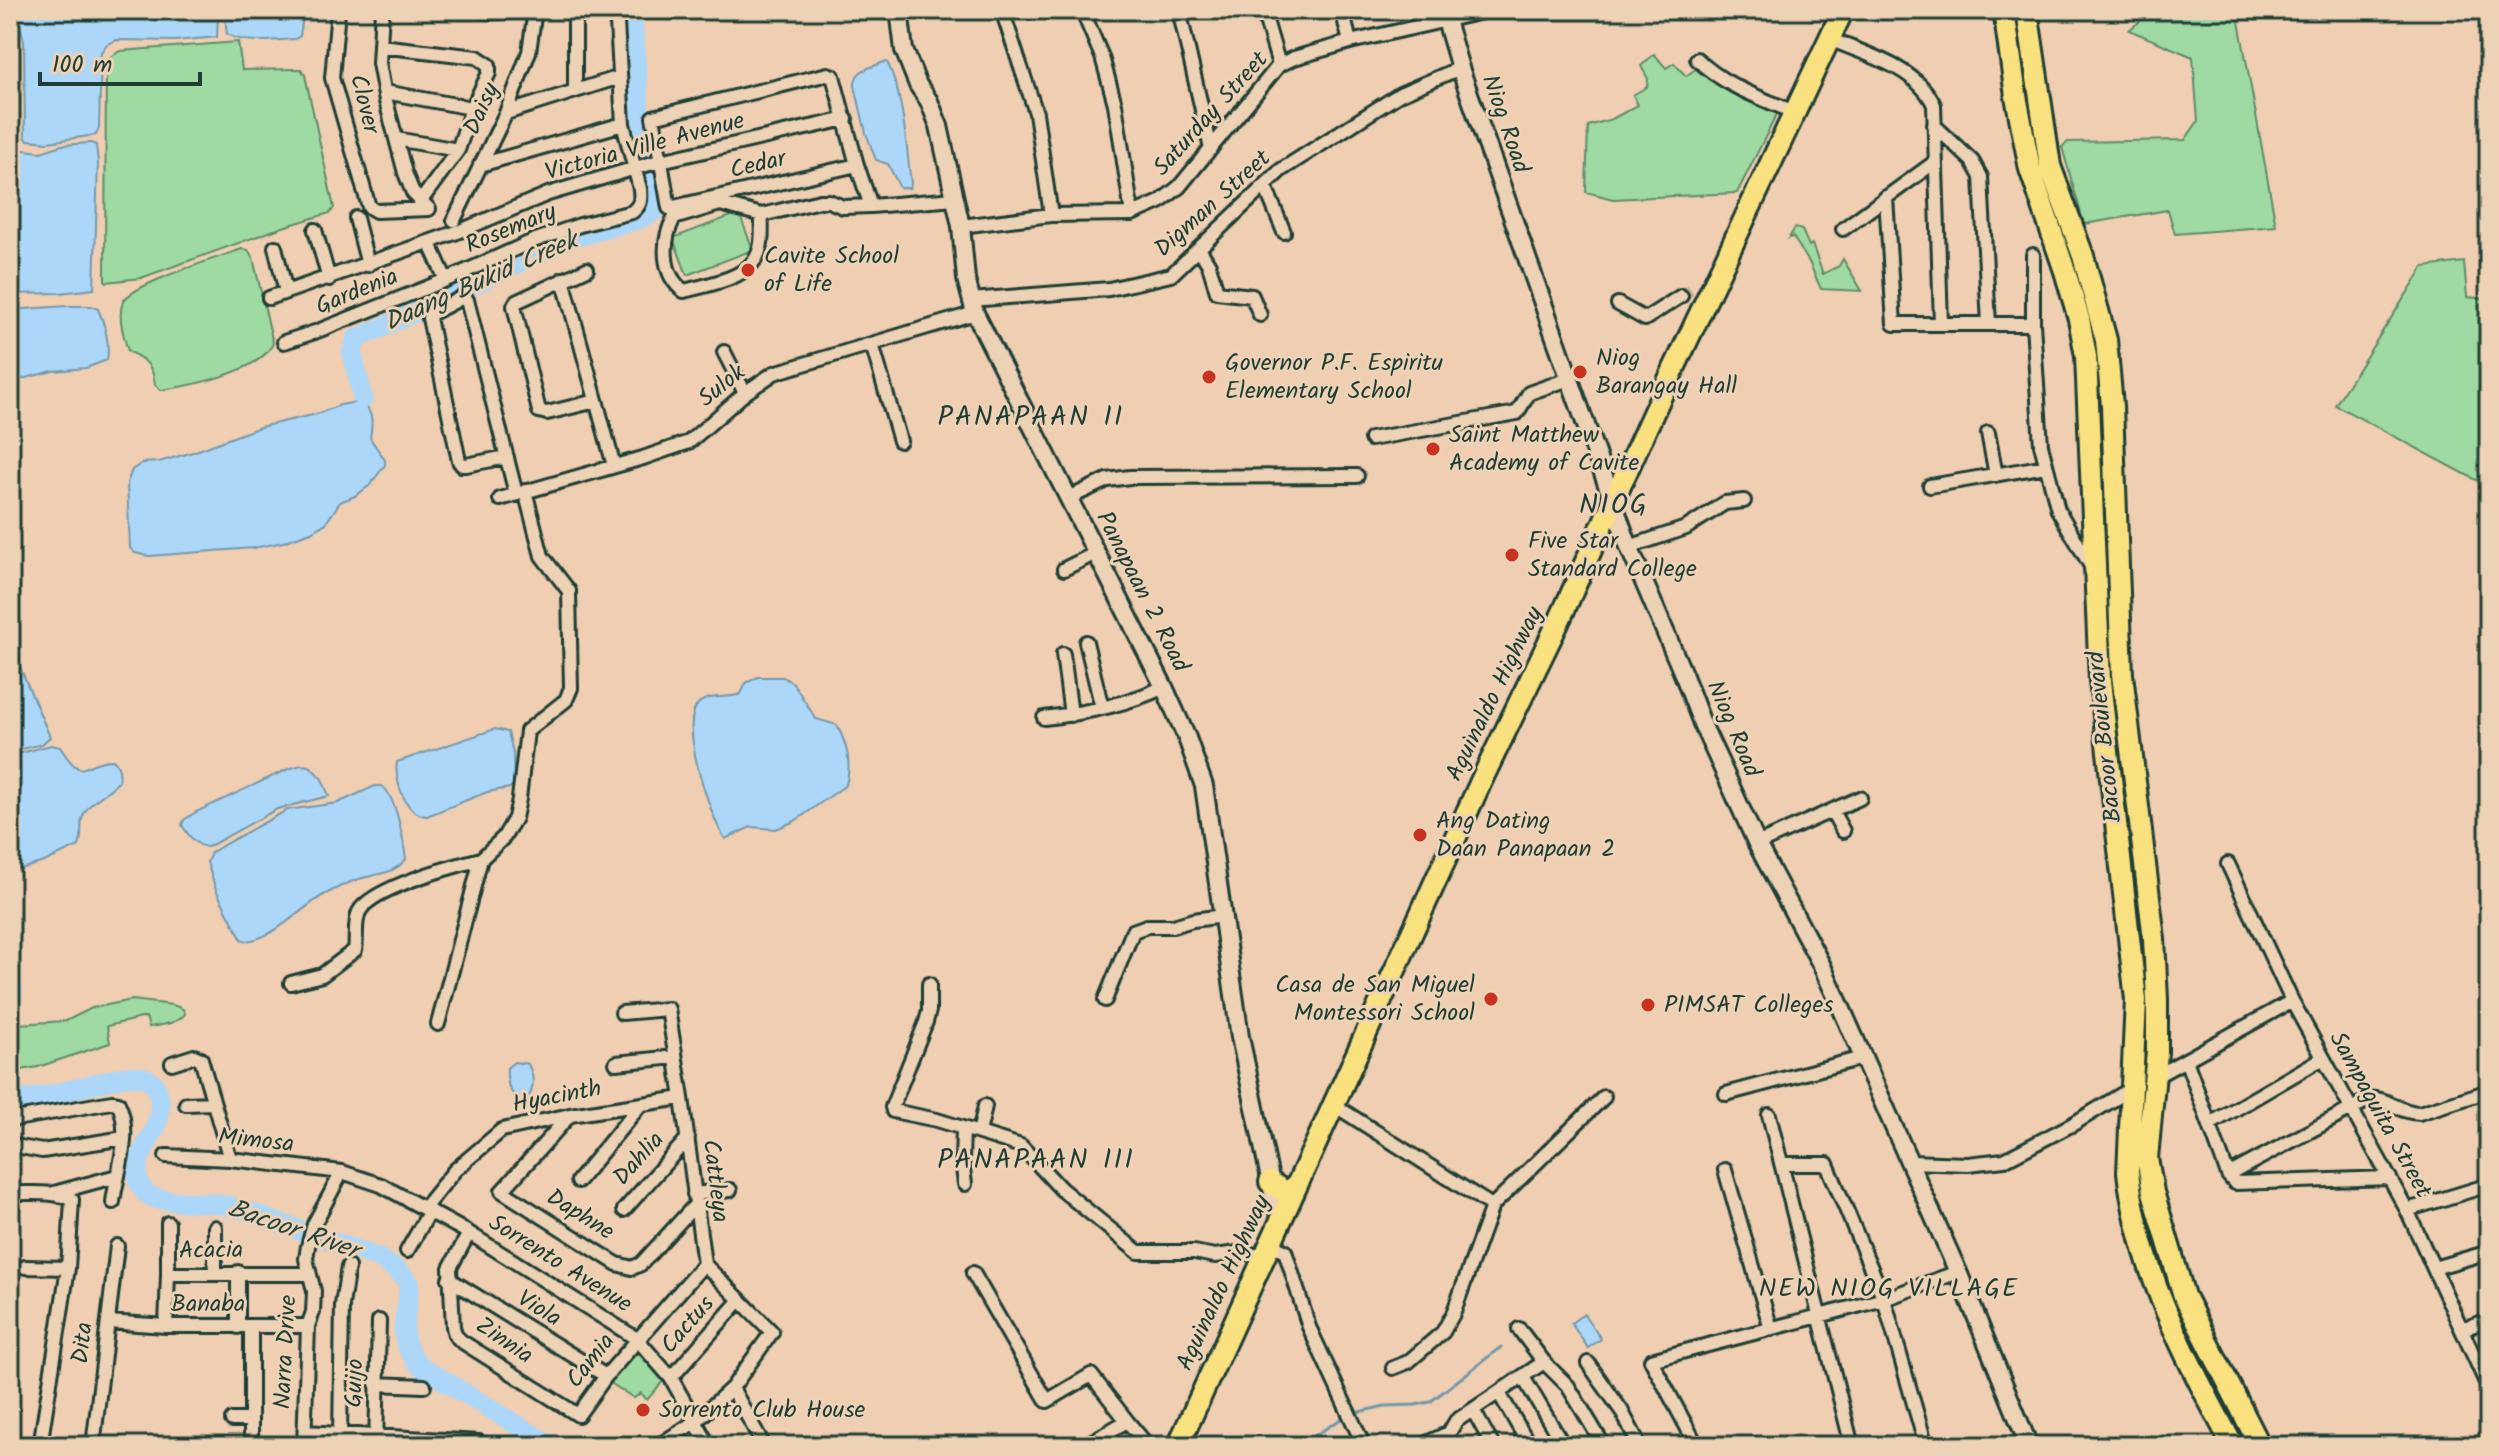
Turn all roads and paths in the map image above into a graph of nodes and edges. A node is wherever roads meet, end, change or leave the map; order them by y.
1 (338, 10) edge
2 (382, 10) edge
3 (477, 10) edge
4 (515, 10) edge
5 (535, 10) edge
6 (575, 10) edge
7 (600, 10) edge
8 (899, 10) edge
9 (1002, 10) edge
10 (1082, 10) edge
11 (1179, 10) edge
12 (1263, 10) edge
13 (1342, 10) edge
14 (1491, 10) edge
15 (1843, 10) edge
16 (2004, 10) edge
17 (2027, 10) edge
18 (1444, 15) edge
19 (1829, 39) junction
20 (1350, 42) junction
21 (380, 46) junction
22 (1697, 59) dead end
23 (1279, 65) junction
24 (1460, 68) junction
25 (2036, 72) junction
26 (2013, 76) junction
27 (620, 77) junction
28 (575, 89) junction
29 (385, 92) junction
30 (472, 108) junction
31 (506, 113) junction
32 (1796, 113) junction
33 (846, 119) junction
34 (623, 124) junction
35 (1934, 125) junction
36 (396, 139) junction
37 (1211, 149) junction
38 (458, 150) junction
39 (658, 161) junction
40 (1935, 162) junction
41 (480, 165) junction
42 (857, 165) junction
43 (636, 168) junction
44 (1265, 186) junction
45 (1886, 197) junction
46 (955, 199) junction
47 (424, 206) junction
48 (871, 206) junction
49 (1132, 214) junction
50 (762, 215) junction
51 (1051, 215) junction
52 (356, 218) dead end
53 (457, 226) junction
54 (961, 226) junction
55 (1843, 229) dead end
56 (315, 230) dead end
57 (1284, 232) dead end
58 (429, 242) junction
59 (275, 247) dead end
60 (1200, 250) junction
61 (2033, 255) dead end
62 (368, 265) junction
63 (587, 269) dead end
64 (329, 279) junction
65 (563, 279) junction
66 (446, 280) junction
67 (286, 292) junction
68 (1681, 296) tunnel mouth
69 (269, 298) dead end
70 (1618, 304) dead end
71 (973, 307) junction
72 (1260, 315) dead end
73 (1941, 324) junction
74 (1989, 324) junction
75 (2033, 324) junction
76 (284, 342) dead end
77 (872, 344) junction
78 (724, 352) dead end
79 (1569, 379) junction
80 (745, 393) junction
81 (596, 401) junction
82 (1988, 433) dead end
83 (1371, 439) dead end
84 (900, 441) dead end
85 (507, 457) junction
86 (614, 466) junction
87 (2046, 466) junction
88 (1996, 475) junction
89 (1357, 476) dead end
90 (1930, 486) dead end
91 (520, 493) junction
92 (1069, 498) junction
93 (500, 499) dead end
94 (1744, 501) dead end
95 (1613, 503) junction
96 (1629, 547) junction
97 (1096, 553) junction
98 (1064, 569) dead end
99 (2095, 573) junction
100 (1086, 642) dead end
101 (1063, 654) dead end
102 (1095, 684) junction
103 (1164, 687) junction
104 (1068, 691) junction
105 (1102, 708) junction
106 (1071, 715) junction
107 (1044, 718) dead end
108 (1860, 798) dead end
109 (1832, 811) junction
110 (1843, 831) dead end
111 (1757, 844) junction
112 (481, 859) junction
113 (2144, 864) junction
114 (2228, 864) dead end
115 (2122, 866) junction
116 (1223, 916) junction
117 (291, 983) dead end
118 (929, 984) dead end
119 (1105, 1000) dead end
120 (2292, 1001) junction
121 (622, 1013) dead end
122 (438, 1024) dead end
123 (675, 1057) junction
124 (1862, 1058) junction
125 (2323, 1058) junction
126 (2186, 1060) junction
127 (172, 1063) dead end
128 (616, 1063) dead end
129 (2155, 1077) junction
130 (2133, 1087) junction
131 (2489, 1091) edge
132 (1726, 1094) dead end
133 (1604, 1097) dead end
134 (682, 1098) junction
135 (213, 1103) junction
136 (186, 1104) dead end
137 (641, 1104) junction
138 (1334, 1105) junction
139 (985, 1106) dead end
140 (2351, 1109) junction
141 (570, 1115) junction
142 (1769, 1115) dead end
143 (10, 1120) edge
144 (2210, 1124) junction
145 (963, 1129) junction
146 (979, 1133) junction
147 (124, 1138) junction
148 (688, 1138) junction
149 (10, 1145) edge
150 (166, 1156) dead end
151 (230, 1159) junction
152 (1909, 1162) junction
153 (1783, 1164) junction
154 (1725, 1170) dead end
155 (342, 1172) junction
156 (2228, 1175) junction
157 (117, 1176) junction
158 (2390, 1178) junction
159 (578, 1181) dead end
160 (1270, 1182) junction
161 (1298, 1183) junction
162 (965, 1184) dead end
163 (2489, 1185) edge
164 (730, 1190) dead end
165 (10, 1193) edge
166 (51, 1194) junction
167 (695, 1199) junction
168 (113, 1202) dead end
169 (1492, 1206) junction
170 (427, 1209) junction
171 (624, 1210) dead end
172 (2407, 1210) junction
173 (1284, 1212) junction
174 (168, 1223) dead end
175 (215, 1227) dead end
176 (469, 1233) junction
177 (117, 1246) dead end
178 (407, 1251) dead end
179 (1266, 1252) junction
180 (2489, 1252) edge
181 (704, 1264) junction
182 (25, 1267) dead end
183 (348, 1267) dead end
184 (68, 1268) junction
185 (2434, 1268) junction
186 (238, 1272) junction
187 (1958, 1272) junction
188 (215, 1273) junction
189 (973, 1273) dead end
190 (168, 1274) junction
191 (308, 1274) junction
192 (449, 1279) junction
193 (1884, 1299) junction
194 (739, 1301) junction
195 (1820, 1316) junction
196 (2489, 1320) edge
197 (379, 1321) dead end
198 (108, 1322) junction
199 (166, 1326) junction
200 (308, 1326) junction
201 (245, 1327) junction
202 (1519, 1329) dead end
203 (1771, 1329) junction
204 (2462, 1329) junction
205 (637, 1339) junction
206 (1544, 1362) junction
207 (1588, 1363) dead end
208 (1393, 1368) dead end
209 (606, 1376) junction
210 (1523, 1377) junction
211 (671, 1378) junction
212 (376, 1384) junction
213 (424, 1386) dead end
214 (2489, 1387) edge
215 (732, 1388) junction
216 (1499, 1393) junction
217 (1473, 1410) junction
218 (578, 1415) joint
219 (232, 1420) dead end
220 (250, 1420) junction
221 (696, 1421) junction
222 (1127, 1421) junction
223 (305, 1432) junction
224 (1449, 1433) junction
225 (340, 1435) junction
226 (376, 1442) edge
227 (431, 1443) edge
228 (485, 1445) edge
229 (40, 1446) edge
230 (93, 1446) edge
231 (251, 1446) edge
232 (304, 1446) edge
233 (658, 1446) edge
234 (709, 1446) edge
235 (764, 1446) edge
236 (1084, 1446) edge
237 (1148, 1446) edge
238 (1178, 1446) edge
239 (1364, 1446) edge
240 (1420, 1446) edge
241 (1456, 1446) edge
242 (1493, 1446) edge
243 (1530, 1446) edge
244 (1564, 1446) edge
245 (1604, 1446) edge
246 (1640, 1446) edge
247 (1697, 1446) edge
248 (1852, 1446) edge
249 (1926, 1446) edge
250 (2029, 1446) edge
251 (2233, 1446) edge
252 (2260, 1446) edge

1 - 47 street, Clover
2 - 21 street
3 - 4 street
5 - 31 street, Daisy
6 - 28 street
7 - 27 street
8 - 46 street, Panapaan 2 Road
9 - 51 street
10 - 49 street
11 - 37 street
12 - 23 street
13 - 20 street
14 - 18 street, Saturday Street
15 - 19 main road, Aguinaldo Highway
16 - 26 main road, Bacoor Boulevard
17 - 25 main road, Bacoor Boulevard
18 - 20 street, Saturday Street
18 - 24 street, Niog Road
19 - 32 main road, Aguinaldo Highway
19 - 35 street
20 - 23 street, Saturday Street
21 - 29 street
21 - 30 street
22 - 32 street
23 - 37 street, Saturday Street
24 - 44 street, Digman Street
24 - 79 street, Niog Road
25 - 26 main road
25 - 113 main road, Bacoor Boulevard
26 - 99 main road, Bacoor Boulevard
27 - 28 street
27 - 34 street
28 - 31 street
29 - 30 street
29 - 36 street
30 - 38 street
31 - 41 street, Daisy
32 - 95 main road, Aguinaldo Highway
33 - 39 street, Victoria Ville Avenue
33 - 39 street
33 - 42 street
34 - 41 street
34 - 43 street
35 - 40 street
35 - 74 street
36 - 38 street
36 - 47 street
37 - 49 street, Saturday Street
38 - 47 street
39 - 42 street, Cedar
39 - 43 street, Victoria Ville Avenue
40 - 45 street
40 - 73 street
41 - 53 street, Daisy
42 - 48 street
43 - 53 street, Victoria Ville Avenue
43 - 66 street, Rosemary
44 - 57 street
44 - 60 street, Digman Street
45 - 55 street
45 - 73 street
46 - 48 street
46 - 54 street, Panapaan 2 Road
47 - 53 street
48 - 50 street
49 - 51 street, Saturday Street
50 - 50 street
51 - 54 street, Saturday Street
52 - 62 street
53 - 58 street, Victoria Ville Avenue
54 - 71 street, Panapaan 2 Road
56 - 64 street
58 - 62 street, Victoria Ville Avenue
58 - 66 street
59 - 67 street
60 - 71 street, Digman Street
60 - 72 street
61 - 75 street
62 - 64 street, Victoria Ville Avenue
63 - 65 street
64 - 67 street, Victoria Ville Avenue
65 - 81 street
65 - 81 street
66 - 76 street, Gardenia
67 - 69 street, Victoria Ville Avenue
68 - 70 street
71 - 77 street, Sulok
71 - 92 street, Panapaan 2 Road
73 - 74 street
74 - 75 street
75 - 87 street
77 - 80 street, Sulok
77 - 84 street
78 - 80 street
79 - 83 street
79 - 95 street, Niog Road
80 - 86 street, Sulok
81 - 86 street
82 - 88 street
85 - 85 street
85 - 91 street
86 - 91 street, Sulok
87 - 88 street
87 - 99 street
88 - 90 street
89 - 92 street
91 - 93 street, Sulok
91 - 112 street
92 - 97 street, Panapaan 2 Road
94 - 96 street
95 - 96 street, Niog Road
95 - 138 main road, Aguinaldo Highway
96 - 111 street, Niog Road
97 - 98 street
97 - 103 street, Panapaan 2 Road
99 - 115 main road, Bacoor Boulevard
100 - 102 street
101 - 104 street
102 - 104 street
102 - 105 street
103 - 105 street
103 - 116 street, Panapaan 2 Road
104 - 106 street
105 - 106 street
106 - 107 street
108 - 109 street
109 - 110 street
109 - 111 street
111 - 124 street, Niog Road
112 - 117 street
112 - 122 street
113 - 115 main road
113 - 129 main road, Bacoor Boulevard
114 - 120 street, Sampaguita Street
115 - 130 main road, Bacoor Boulevard
116 - 119 street
116 - 160 street, Panapaan 2 Road
118 - 145 street
120 - 125 street, Sampaguita Street
120 - 126 street
121 - 123 street, Cattleya
123 - 128 street
123 - 134 street, Cattleya
124 - 132 street
124 - 152 street, Niog Road
125 - 140 street, Sampaguita Street
125 - 144 street
126 - 129 street
126 - 144 street
127 - 135 street
129 - 130 street
129 - 252 main road, Bacoor Boulevard
130 - 152 street
130 - 251 main road, Bacoor Boulevard
131 - 140 street
133 - 169 street
134 - 137 street, Hyacinth
134 - 148 street, Cattleya
135 - 136 street
135 - 151 street
137 - 141 street, Hyacinth
137 - 159 street, Dahlia
138 - 161 main road, Aguinaldo Highway
138 - 169 street
139 - 146 street
140 - 156 street
140 - 158 street, Sampaguita Street
141 - 167 street, Daphne
141 - 170 street, Hyacinth
142 - 153 street
143 - 147 street
144 - 156 street
145 - 146 street
145 - 162 street
146 - 179 street
147 - 149 street
147 - 157 street
148 - 167 street, Cattleya
148 - 171 street, Dahlia
150 - 151 street, Mimosa
151 - 155 street, Mimosa
152 - 187 street, Niog Road
153 - 193 street
153 - 195 street
154 - 203 street
155 - 170 street, Sorrento Avenue
155 - 191 street, Narra Drive
156 - 158 street
157 - 166 street
157 - 168 street
158 - 172 street, Sampaguita Street
160 - 161 main road
160 - 173 street, Panapaan 2 Road
161 - 173 main road, Aguinaldo Highway
163 - 172 street
164 - 167 street
165 - 166 street
166 - 184 street
167 - 181 street, Cattleya
169 - 208 street
170 - 176 street, Sorrento Avenue
170 - 178 street, Hyacinth
172 - 185 street, Sampaguita Street
173 - 179 main road, Aguinaldo Highway
174 - 190 street
175 - 188 street
176 - 192 street, Zinnia
176 - 205 street, Sorrento Avenue
177 - 198 street, Dita
179 - 238 main road, Aguinaldo Highway
179 - 239 street
180 - 185 street
181 - 194 street
181 - 205 street, Camia
182 - 184 street
183 - 225 street
184 - 229 street
185 - 204 street, Sampaguita Street
186 - 188 street, Acacia
186 - 191 street, Acacia
186 - 201 street
187 - 193 street
187 - 250 street, Niog Road
188 - 190 street, Acacia
189 - 222 street
190 - 199 street, Acacia
191 - 200 street, Narra Drive
192 - 209 street, Viola
192 - 218 street, Zinnia
193 - 195 street
193 - 249 street
194 - 211 street, Cactus
194 - 215 street
195 - 203 street
195 - 248 street
196 - 204 street
197 - 212 street, Guijo
198 - 199 street, Banaba
198 - 230 street, Dita
199 - 201 street, Banaba
200 - 201 street, Banaba
200 - 223 street, Narra Drive
201 - 220 street
202 - 206 street
203 - 247 street
204 - 214 street, Sampaguita Street
205 - 209 street, Camia
205 - 211 street, Sorrento Avenue
206 - 210 street
206 - 245 street
207 - 246 street
209 - 218 street, Camia
210 - 216 street
210 - 244 street
211 - 221 street, Sorrento Avenue
212 - 213 street
212 - 226 street, Guijo
215 - 221 street
215 - 235 street
216 - 217 street
216 - 243 street
217 - 224 street
217 - 242 street
219 - 220 street
220 - 231 street
221 - 233 street
221 - 234 street, Sorrento Avenue
222 - 236 street
222 - 237 street
223 - 225 street
223 - 232 street, Narra Drive
224 - 240 street
224 - 241 street
225 - 226 street
226 - 227 street
227 - 228 street

